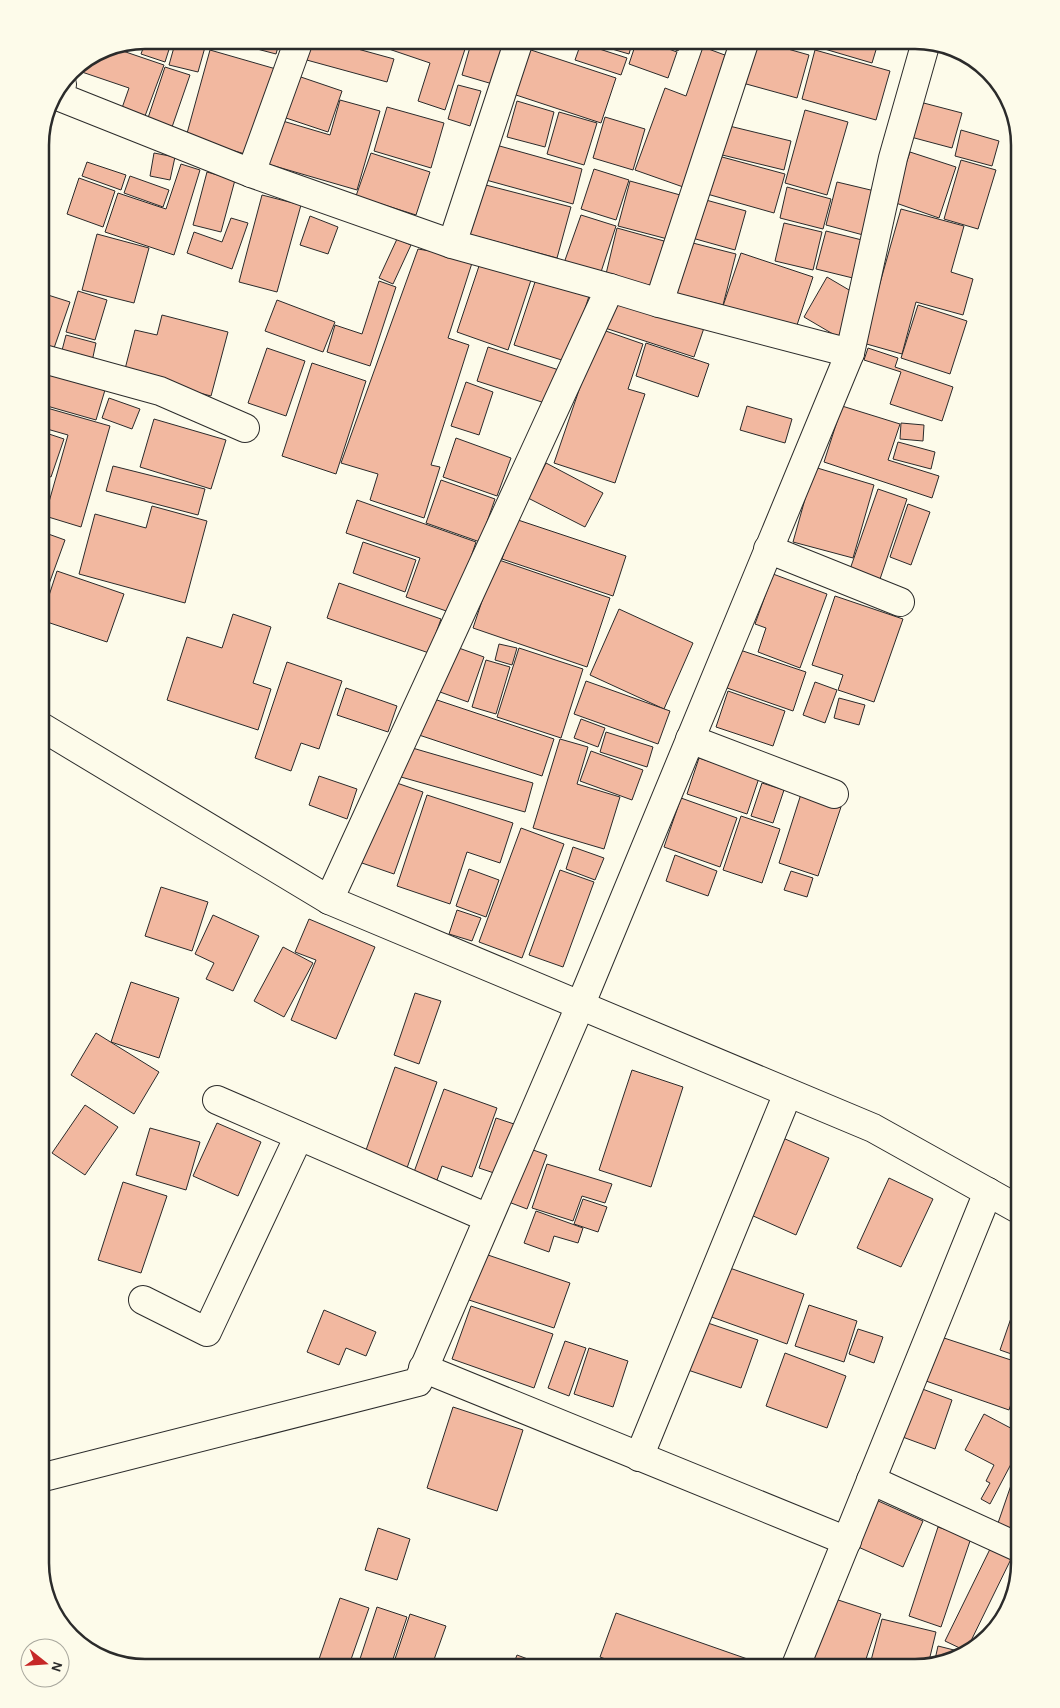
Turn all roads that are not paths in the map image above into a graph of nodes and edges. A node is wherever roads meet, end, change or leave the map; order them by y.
1 (296, 49) edge
2 (516, 49) edge
3 (742, 49) edge
4 (924, 49) edge
5 (62, 98) edge
6 (251, 173) junction
7 (452, 244) junction
8 (610, 288) junction
9 (659, 303) junction
10 (850, 353) junction
11 (49, 360) edge
12 (245, 428) dead end
13 (768, 549) junction
14 (900, 602) dead end
15 (49, 731) edge
16 (690, 739) junction
17 (834, 794) dead end
18 (329, 900) junction
19 (580, 1006) junction
20 (788, 1093) junction
21 (217, 1100) dead end
22 (299, 1136) junction
23 (988, 1192) junction
24 (1011, 1205) edge
25 (488, 1218) junction
26 (142, 1300) dead end
27 (423, 1368) junction
28 (639, 1457) junction
29 (49, 1476) edge
30 (872, 1480) junction
31 (847, 1542) junction
32 (1011, 1544) edge
33 (799, 1659) edge

1 - 6 street
2 - 7 street
3 - 9 street
4 - 10 street
5 - 6 street
6 - 7 street
7 - 8 street
8 - 9 street
8 - 18 street
9 - 10 street
10 - 13 street
11 - 12 street
13 - 14 street
13 - 16 street
15 - 18 street
16 - 17 street
16 - 19 street
18 - 19 street
19 - 20 street
19 - 25 street
20 - 23 street
20 - 28 street
21 - 22 street
22 - 25 street
22 - 26 street
23 - 24 street
23 - 30 street
25 - 27 street
27 - 28 street
27 - 29 street
28 - 31 street
30 - 31 street
30 - 32 street
31 - 33 street

